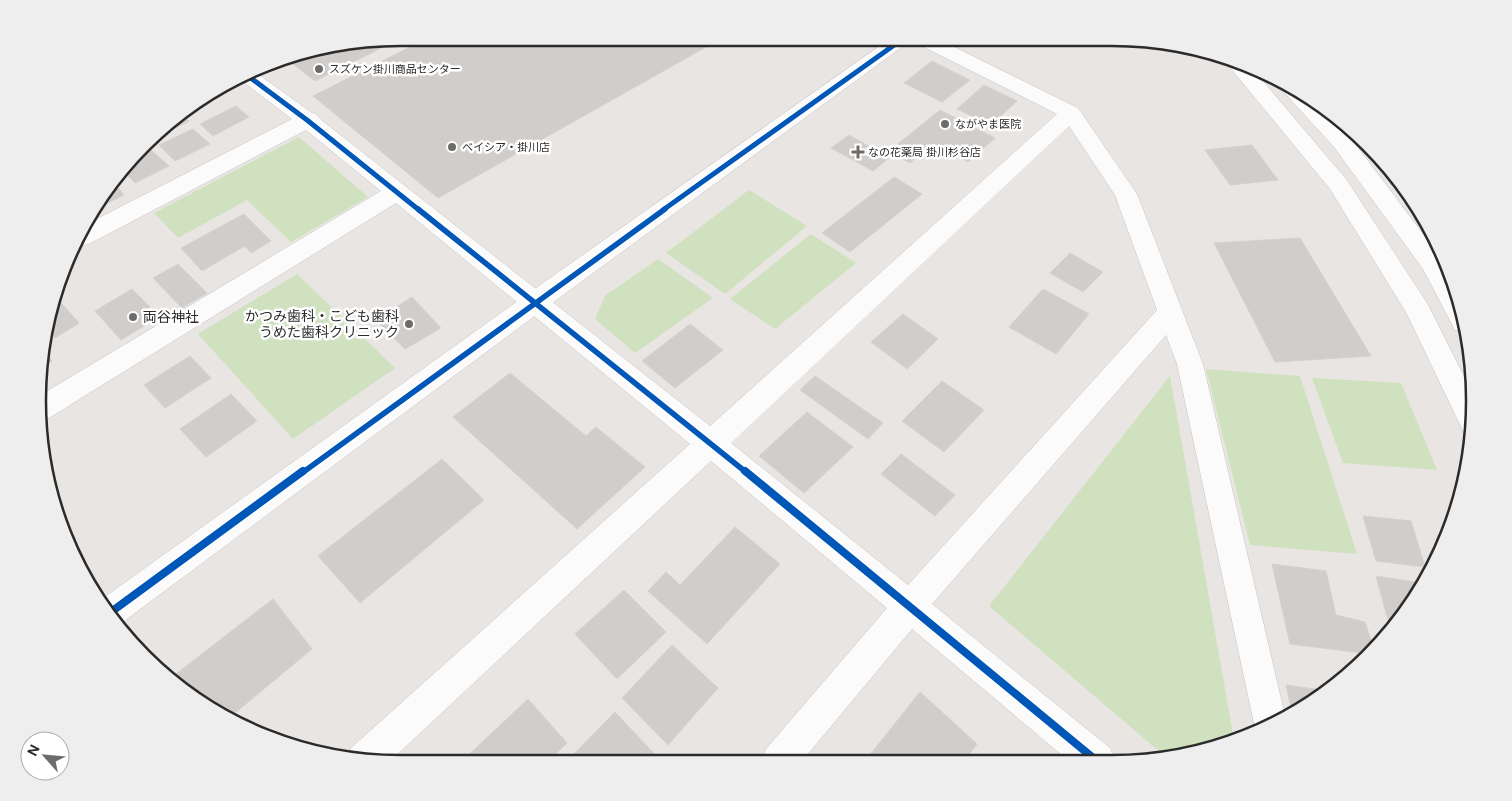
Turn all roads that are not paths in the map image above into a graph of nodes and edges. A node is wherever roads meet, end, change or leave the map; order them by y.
1 (893, 46) edge
2 (937, 46) edge
3 (1244, 72) edge
4 (252, 79) edge
5 (1308, 106) edge
6 (1071, 113) junction
7 (309, 120) junction
8 (396, 193) junction
9 (88, 234) edge
10 (1451, 298) edge
11 (535, 302) junction
12 (1170, 313) junction
13 (46, 406) edge
14 (1466, 409) edge
15 (713, 443) junction
16 (910, 606) junction
17 (115, 609) edge
18 (1268, 718) edge
19 (372, 754) edge
20 (785, 755) edge
21 (1091, 755) edge

1 - 11 street
2 - 6 street
3 - 14 street
4 - 7 street
5 - 10 street
6 - 12 street
6 - 15 street
7 - 8 street
7 - 9 street
8 - 11 street
8 - 13 street
11 - 15 street
11 - 17 street
12 - 16 street
12 - 18 street
15 - 16 street
15 - 19 street
16 - 20 street
16 - 21 street

